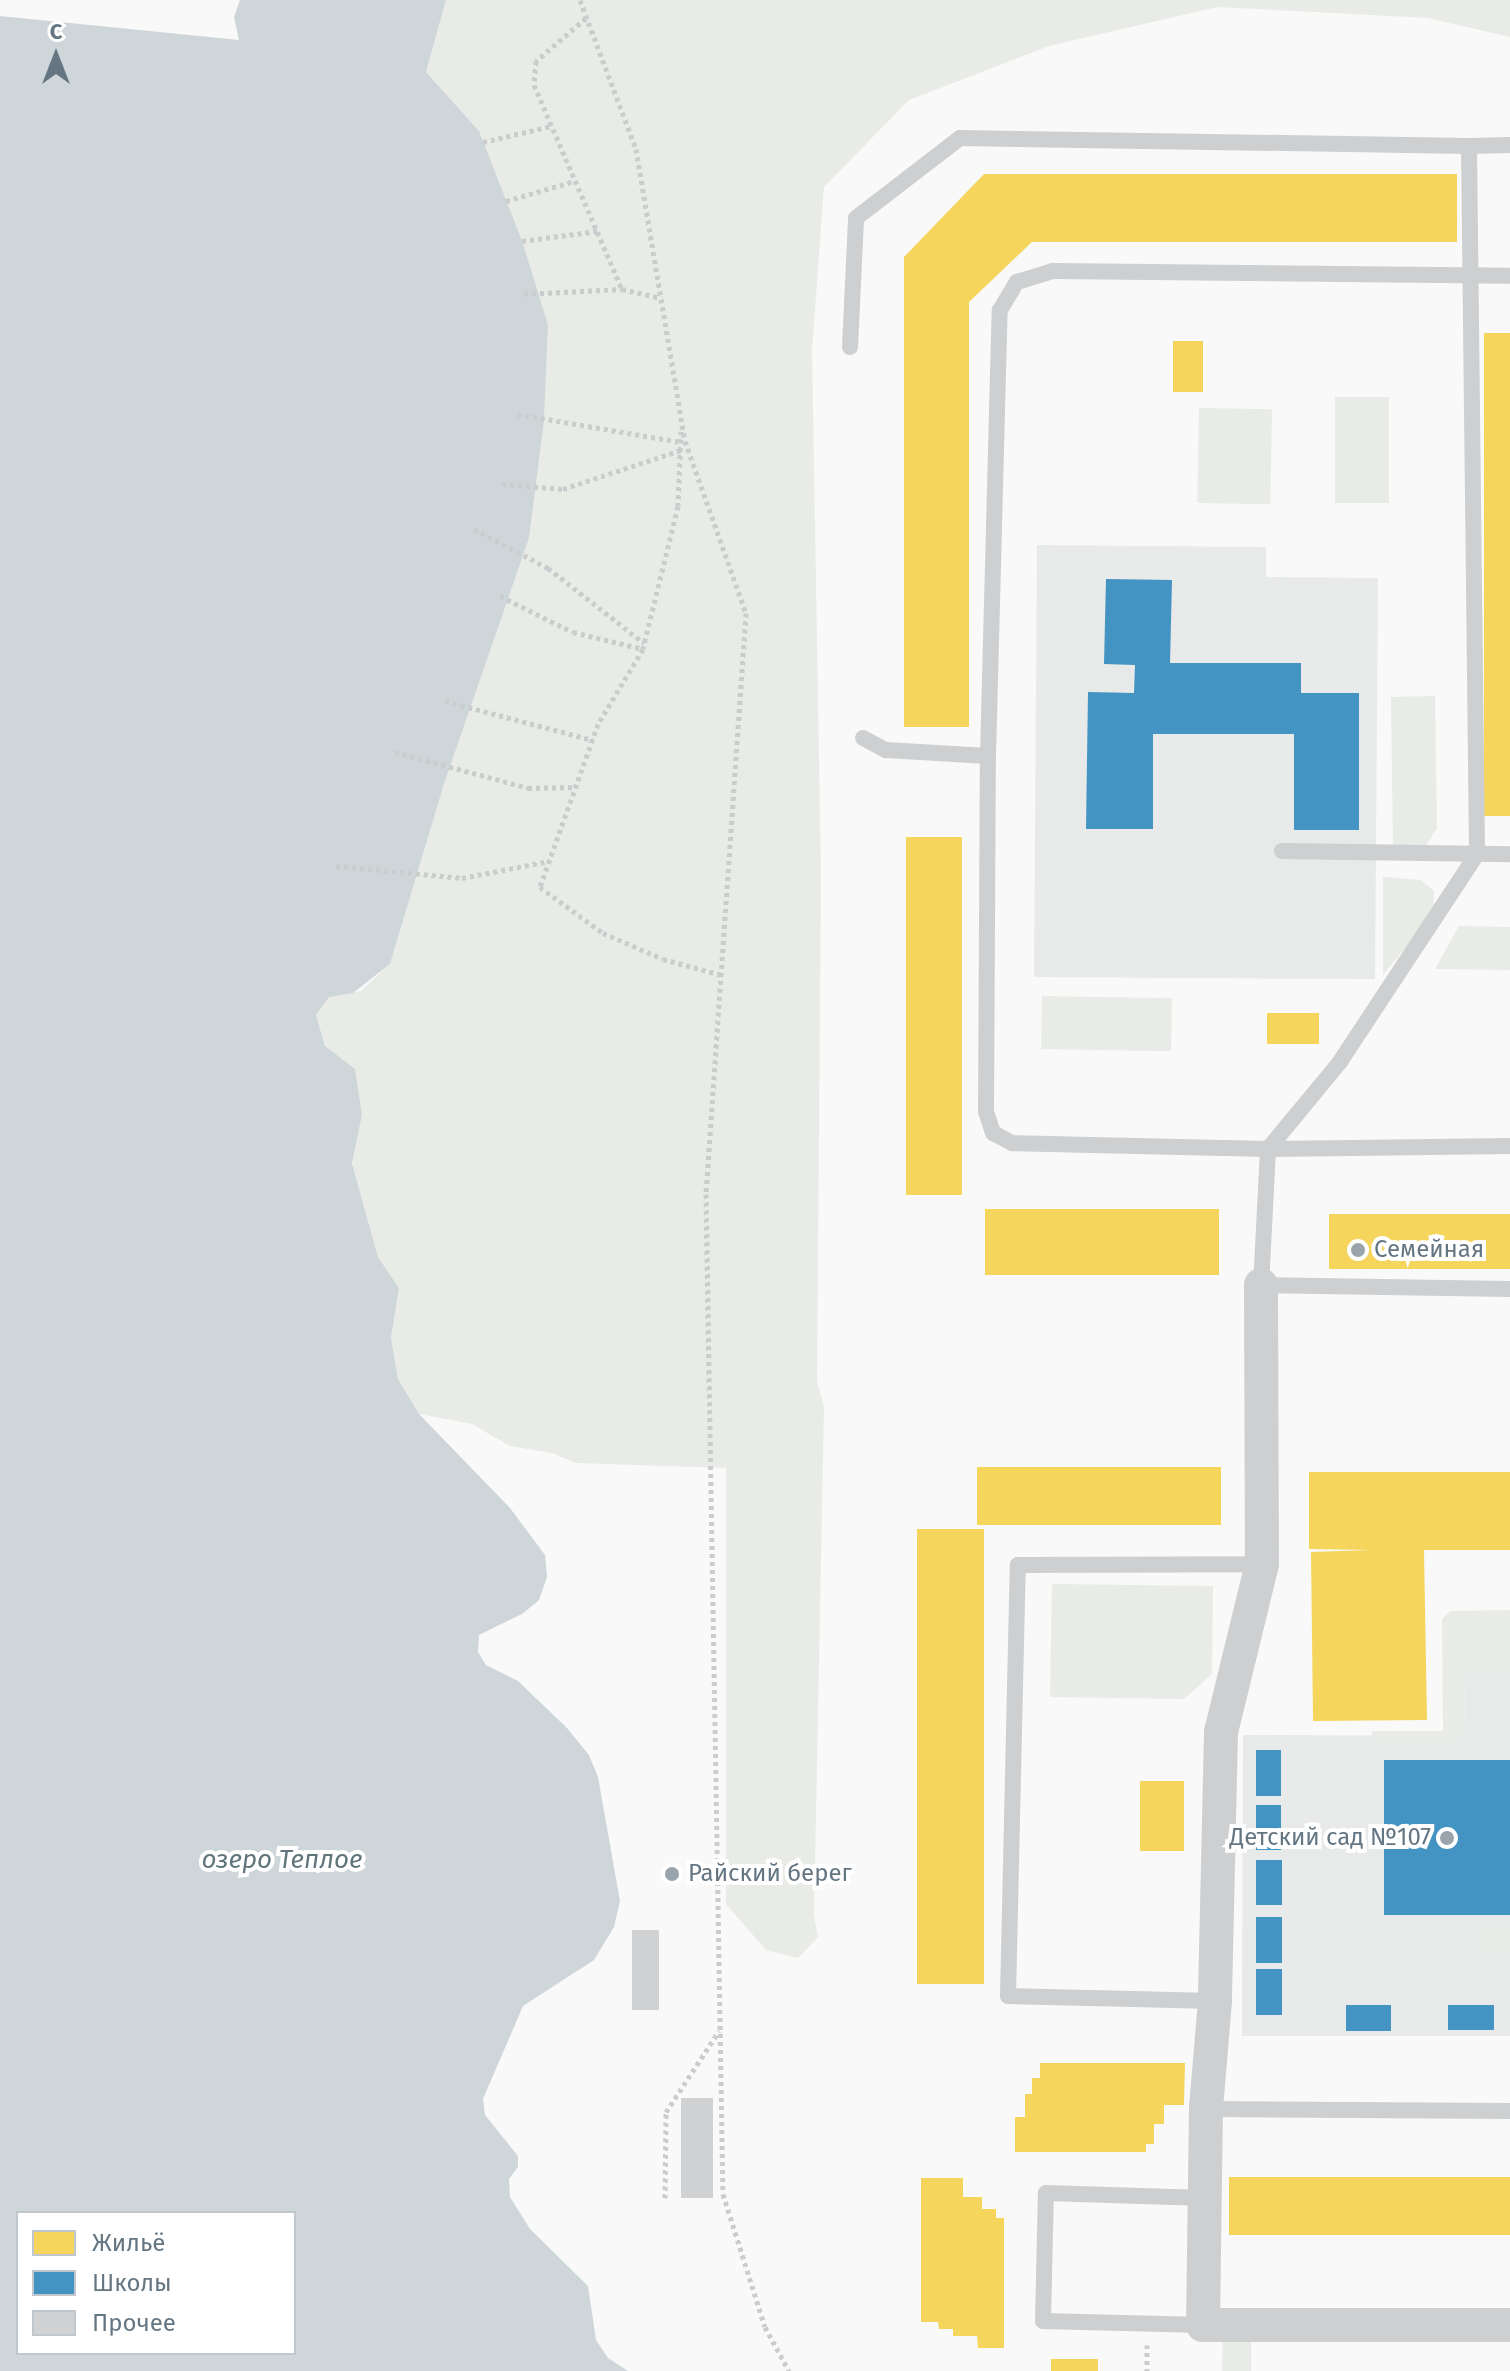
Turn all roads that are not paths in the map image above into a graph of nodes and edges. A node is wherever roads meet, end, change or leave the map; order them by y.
1 (1510, 145) edge
2 (1469, 146) junction
3 (1470, 275) junction
4 (1510, 276) edge
5 (850, 347) dead end
6 (863, 738) dead end
7 (988, 756) junction
8 (1282, 851) dead end
9 (1477, 854) junction
10 (1510, 854) edge
11 (1510, 1146) edge
12 (1268, 1149) junction
13 (1261, 1285) junction
14 (1510, 1289) edge
15 (1262, 1564) junction
16 (1215, 2001) junction
17 (1206, 2109) junction
18 (1510, 2111) edge
19 (1205, 2198) junction
20 (1203, 2325) junction
21 (1510, 2325) edge

1 - 2 lane
2 - 3 lane
2 - 5 lane
3 - 4 lane
3 - 7 lane
3 - 9 lane
6 - 7 lane
7 - 12 lane
8 - 9 lane
9 - 10 lane
9 - 12 lane
11 - 12 lane
12 - 13 lane
13 - 14 lane
13 - 15 street
15 - 16 street
15 - 16 lane
16 - 17 street
17 - 18 lane
17 - 19 street
19 - 20 street
19 - 20 lane
20 - 21 street

